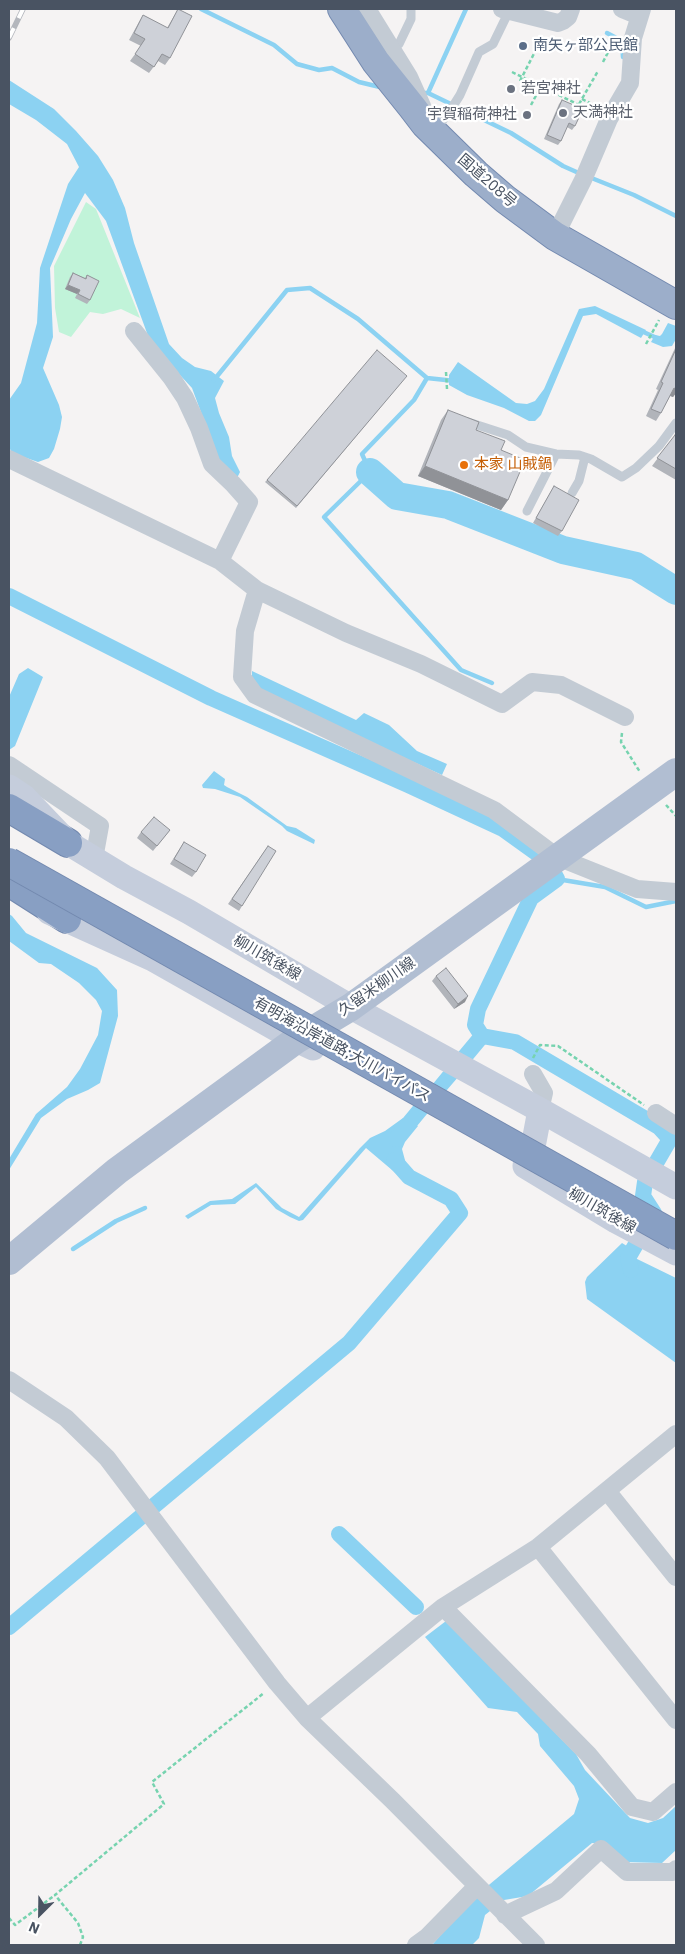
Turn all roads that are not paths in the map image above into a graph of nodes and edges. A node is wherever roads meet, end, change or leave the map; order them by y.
1 (330, 9) edge
2 (342, 9) edge
3 (367, 9) edge
4 (411, 9) edge
5 (571, 9) edge
6 (622, 9) edge
7 (506, 10) edge
8 (640, 12) edge
9 (391, 49) junction
10 (388, 75) junction
11 (436, 123) junction
12 (555, 236) junction
13 (676, 305) edge
14 (134, 332) dead end
15 (458, 418) edge
16 (676, 423) edge
17 (556, 454) junction
18 (585, 457) junction
19 (9, 459) edge
20 (572, 493) dead end
21 (527, 511) dead end
22 (220, 561) junction
23 (257, 590) junction
24 (625, 717) road end
25 (9, 765) edge
26 (676, 772) edge
27 (9, 787) edge
28 (9, 808) edge
29 (68, 843) junction
30 (9, 852) edge
31 (557, 857) junction
32 (94, 859) junction
33 (9, 862) edge
34 (9, 882) edge
35 (676, 892) edge
36 (9, 894) edge
37 (67, 919) junction
38 (351, 1007) junction
39 (296, 1040) junction
40 (533, 1074) road end
41 (540, 1110) junction
42 (656, 1113) road end
43 (676, 1126) edge
44 (529, 1168) junction
45 (668, 1183) edge
46 (676, 1226) edge
47 (676, 1236) edge
48 (676, 1254) edge
49 (9, 1261) edge
50 (9, 1380) edge
51 (676, 1434) edge
52 (607, 1491) junction
53 (538, 1547) junction
54 (676, 1577) edge
55 (443, 1607) junction
56 (307, 1718) junction
57 (676, 1720) edge
58 (676, 1792) edge
59 (676, 1869) edge
60 (476, 1887) junction
61 (505, 1915) junction
62 (416, 1945) edge
63 (536, 1945) edge

1 - 10 street
2 - 10 highway, 国道208号
3 - 9 street
4 - 9 lane
5 - 7 street
6 - 8 street
7 - 11 lane
8 - 12 street
9 - 10 street
10 - 11 highway, 国道208号
11 - 12 highway, 国道208号
12 - 13 highway, 国道208号
14 - 22 street
15 - 17 lane
16 - 18 lane
17 - 18 lane
17 - 21 lane
18 - 20 lane
19 - 22 street
22 - 23 street
23 - 24 street
23 - 31 street
25 - 32 street
26 - 31 main road, 久留米柳川線
27 - 29 main road, 柳川筑後線
28 - 29 highway
29 - 32 main road, 柳川筑後線
30 - 46 highway, 有明海沿岸道路;大川バイパス
31 - 35 street
31 - 38 main road, 久留米柳川線
32 - 38 main road, 柳川筑後線
33 - 47 highway, 有明海沿岸道路;大川バイパス, bridge
34 - 37 highway
36 - 37 main road, 柳川筑後線
37 - 39 main road, 柳川筑後線
38 - 39 main road, 久留米柳川線
38 - 41 main road, 柳川筑後線
39 - 44 main road, 柳川筑後線
39 - 49 main road, 久留米柳川線
40 - 41 street
41 - 44 main road
41 - 45 main road, 柳川筑後線
42 - 43 street
44 - 48 main road, 柳川筑後線
50 - 56 street
51 - 52 street
52 - 53 street
52 - 54 street
53 - 55 street
53 - 57 street
55 - 56 street
55 - 58 street
56 - 60 street
59 - 61 street
60 - 61 street
60 - 62 street
61 - 63 street

